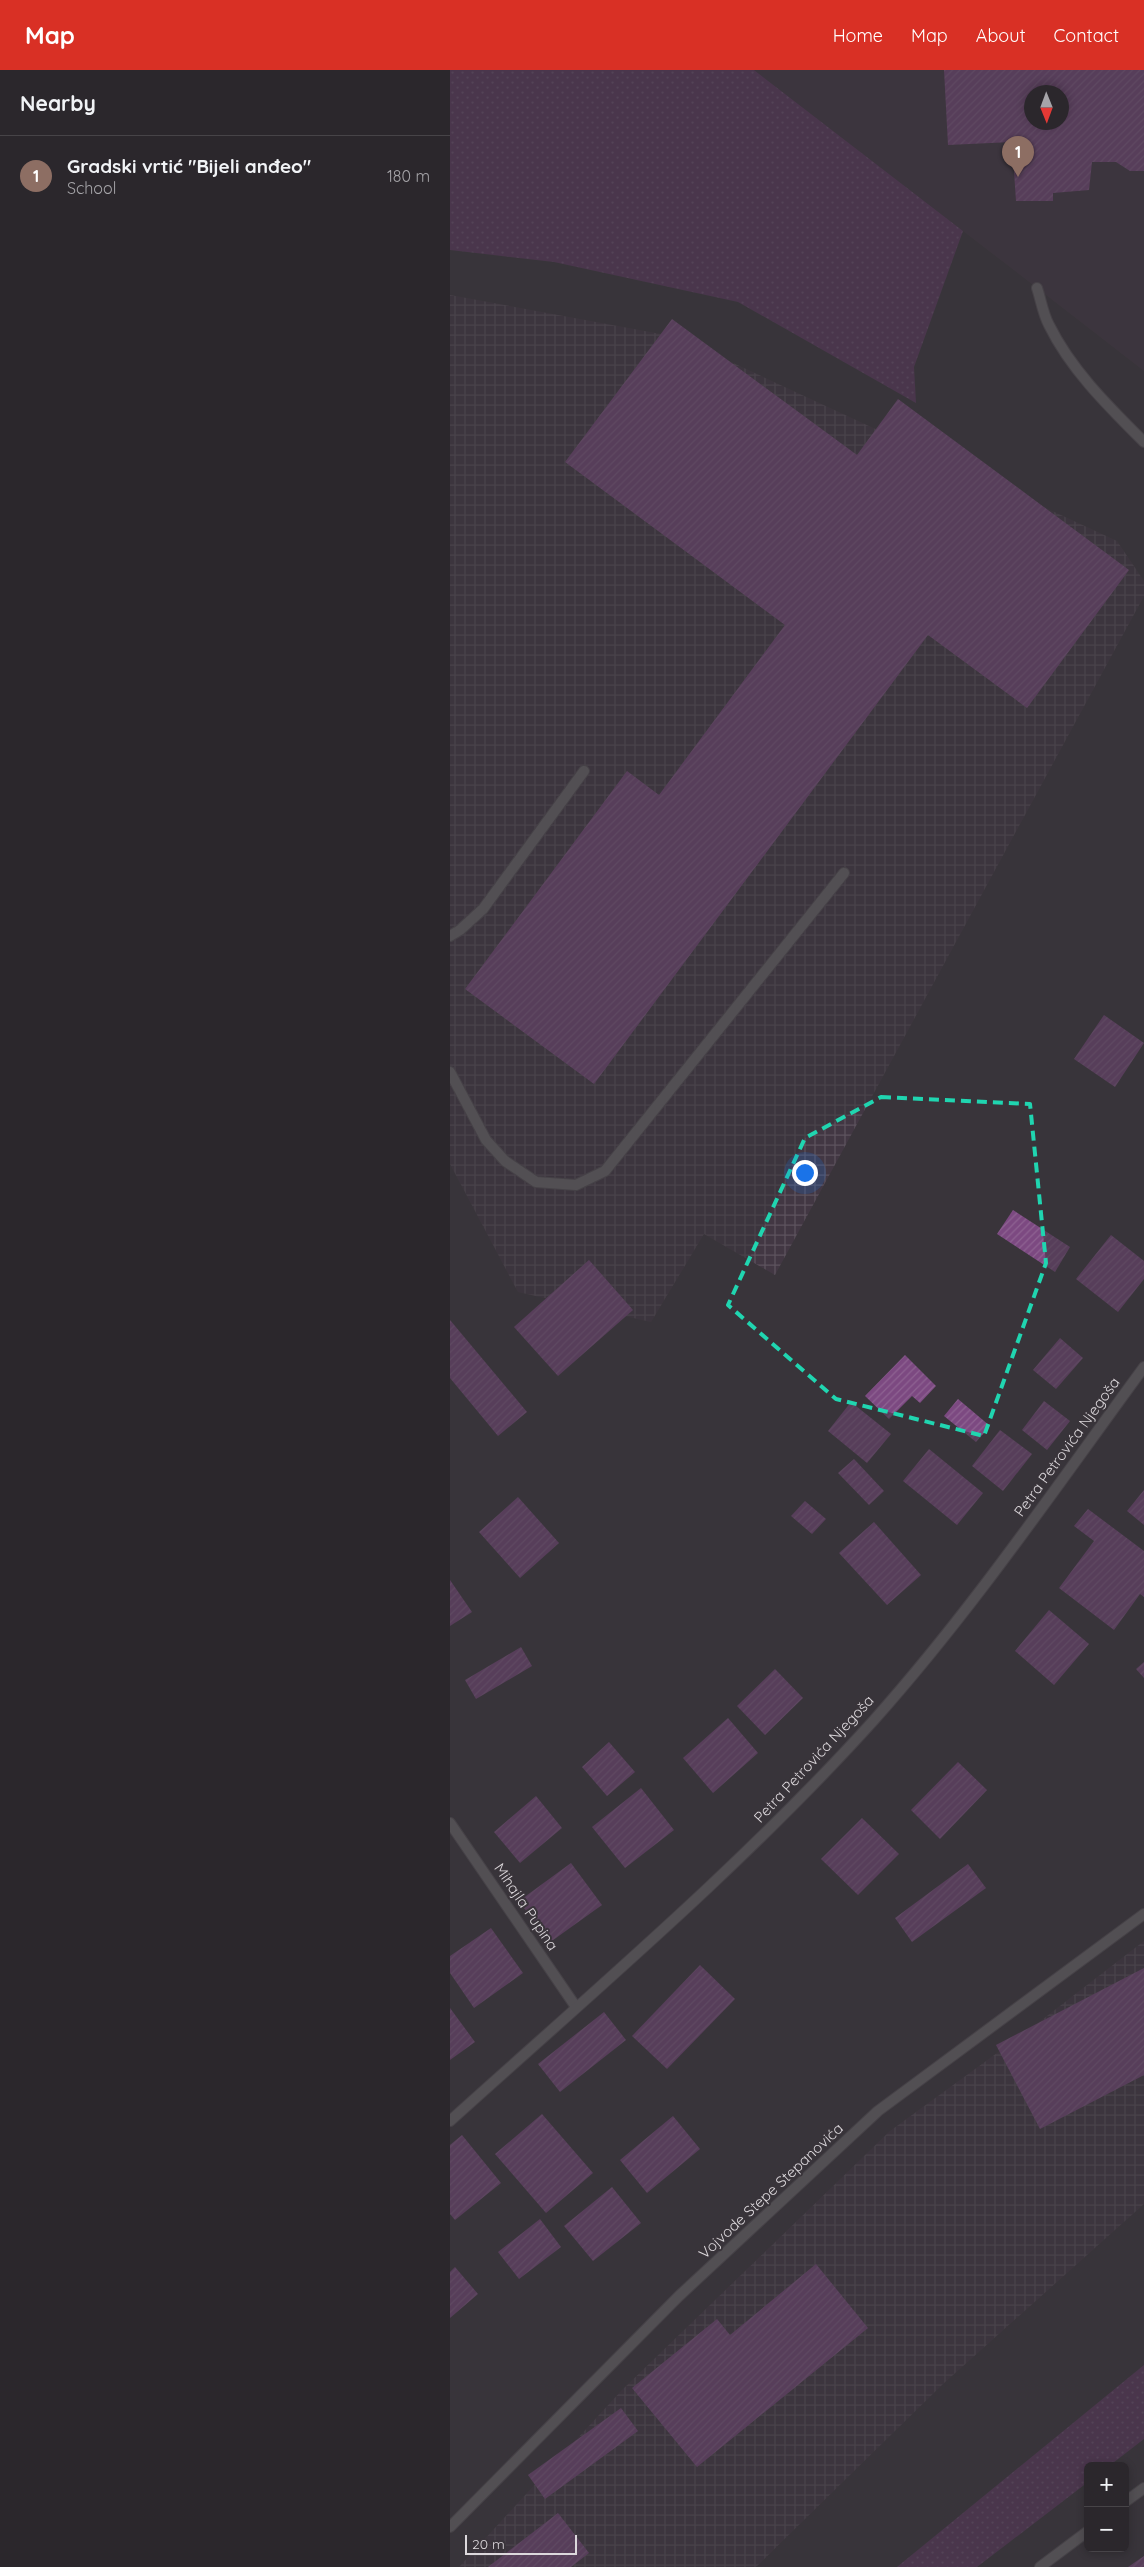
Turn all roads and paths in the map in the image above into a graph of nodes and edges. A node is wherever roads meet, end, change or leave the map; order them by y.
1 (1037, 288) dead end
2 (1144, 442) edge
3 (584, 770) dead end
4 (844, 873) dead end
5 (450, 936) edge
6 (450, 1072) edge
7 (1144, 1367) edge
8 (450, 1824) edge
9 (1144, 1914) edge
10 (576, 2007) junction
11 (450, 2121) edge
12 (1144, 2488) edge
13 (1129, 2499) edge
14 (450, 2527) edge
15 (1084, 2534) edge
16 (1040, 2567) edge

1 - 2 street
3 - 5 street
4 - 6 street
7 - 10 street, Petra Petrovića Njegoša
8 - 10 street, Mihajla Pupina
9 - 14 street, Vojvode Stepe Stepanovića
10 - 11 street, Petra Petrovića Njegoša
12 - 13 street
15 - 16 street

